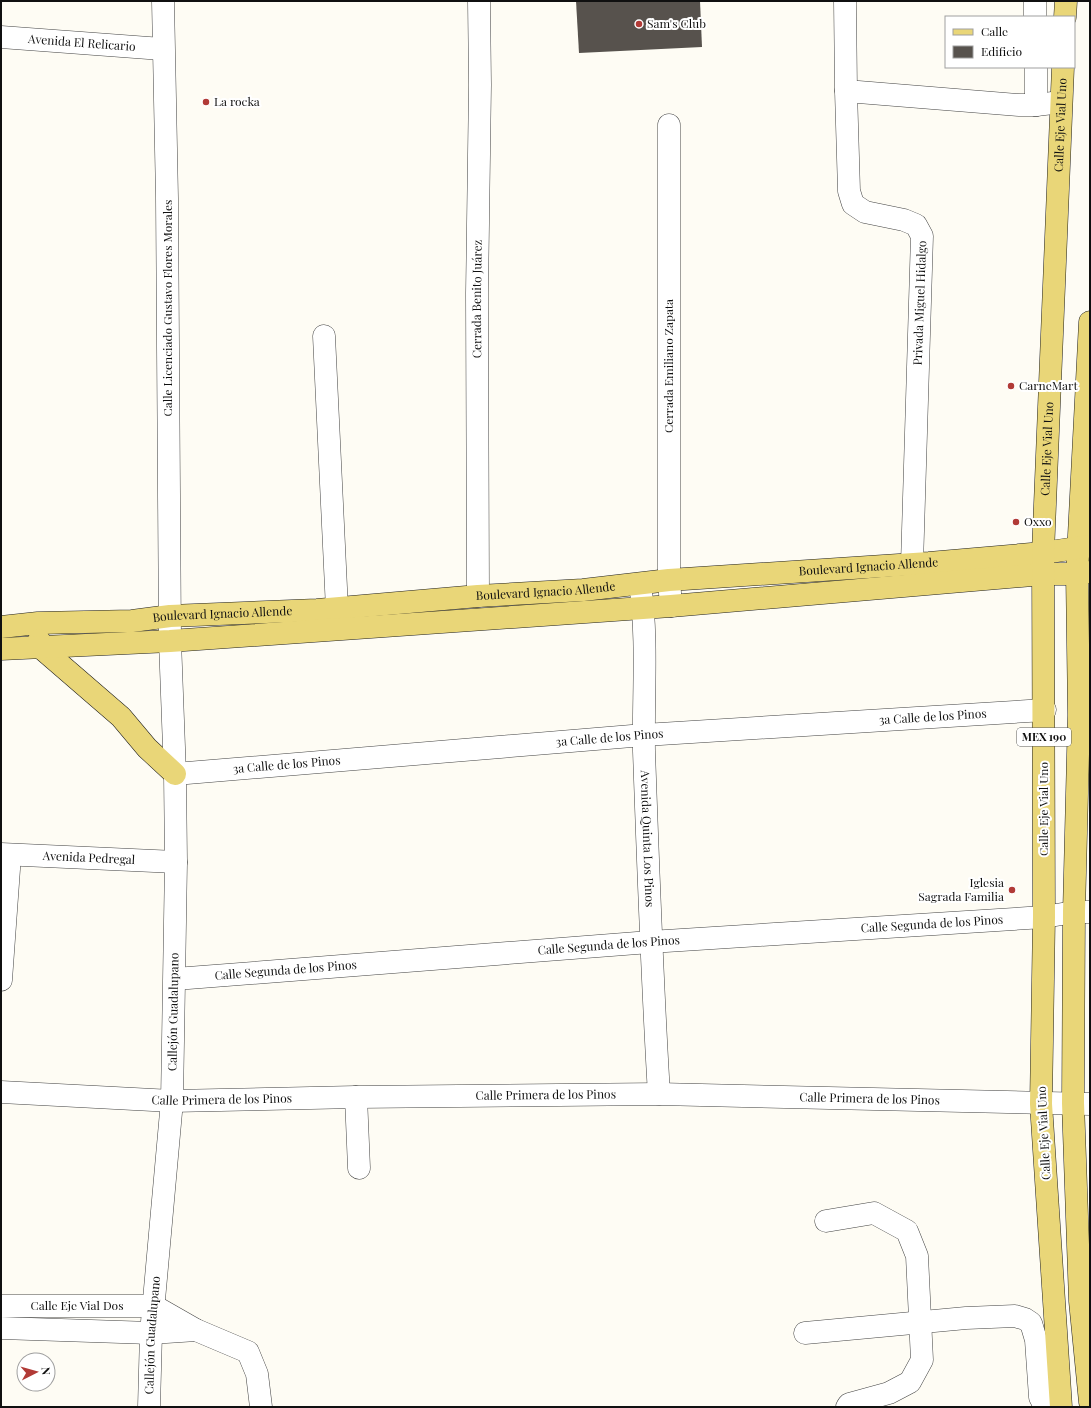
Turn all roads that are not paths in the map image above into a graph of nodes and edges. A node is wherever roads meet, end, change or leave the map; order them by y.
1 (163, 1) edge
2 (479, 1) edge
3 (845, 1) edge
4 (1035, 1) edge
5 (1066, 1) edge
6 (1035, 16) edge
7 (1065, 16) edge
8 (1, 37) edge
9 (162, 49) junction
10 (1036, 68) edge
11 (1063, 68) edge
12 (846, 91) junction
13 (1061, 102) junction
14 (1036, 105) junction
15 (669, 125) dead end
16 (1090, 322) edge
17 (324, 336) dead end
18 (1084, 547) edge
19 (912, 564) junction
20 (1044, 564) junction
21 (1084, 573) edge
22 (669, 580) junction
23 (640, 584) junction
24 (478, 596) junction
25 (643, 606) junction
26 (671, 606) junction
27 (337, 609) junction
28 (170, 616) junction
29 (38, 623) junction
30 (1, 627) edge
31 (170, 641) junction
32 (40, 647) junction
33 (1, 649) edge
34 (1044, 710) junction
35 (1085, 715) edge
36 (644, 735) junction
37 (175, 774) junction
38 (6, 854) edge
39 (176, 862) junction
40 (1082, 912) edge
41 (1044, 917) junction
42 (650, 942) junction
43 (175, 979) junction
44 (1, 980) edge
45 (1, 1092) edge
46 (659, 1094) junction
47 (356, 1097) junction
48 (172, 1101) junction
49 (1041, 1104) junction
50 (1082, 1104) edge
51 (359, 1168) dead end
52 (826, 1221) dead end
53 (1, 1306) edge
54 (154, 1306) junction
55 (920, 1322) junction
56 (1, 1328) edge
57 (196, 1330) junction
58 (151, 1333) junction
59 (805, 1333) dead end
60 (1090, 1402) edge
61 (149, 1407) edge
62 (261, 1407) edge
63 (847, 1407) edge
64 (1045, 1407) edge
65 (1061, 1407) edge

1 - 9 street, Calle Licenciado Gustavo Flores Morales
2 - 24 street, Cerrada Benito Juárez
3 - 12 street
4 - 6 street
5 - 7 main road
8 - 9 street, Avenida El Relicario
9 - 28 street, Calle Licenciado Gustavo Flores Morales
10 - 14 street
11 - 13 main road, Calle Eje Vial Uno / MEX 190
12 - 14 street
12 - 19 street, Privada Miguel Hidalgo
13 - 14 street
13 - 20 main road, Calle Eje Vial Uno / MEX 190
15 - 22 street, Cerrada Emiliano Zapata
16 - 18 main road
17 - 27 street
18 - 20 main road, Boulevard Ignacio Allende
18 - 21 main road
19 - 20 main road, Boulevard Ignacio Allende
19 - 22 main road, Boulevard Ignacio Allende
20 - 21 main road, Boulevard Ignacio Allende
20 - 26 main road, Boulevard Ignacio Allende
20 - 34 main road, Calle Eje Vial Uno / MEX 190
21 - 35 main road
22 - 23 main road, Boulevard Ignacio Allende
22 - 26 street, Cerrada Emiliano Zapata
23 - 24 main road, Boulevard Ignacio Allende
23 - 25 street, Avenida Quinta Los Pinos
24 - 27 main road, Boulevard Ignacio Allende
25 - 26 main road, Boulevard Ignacio Allende
25 - 31 main road, Boulevard Ignacio Allende
25 - 36 street, Avenida Quinta Los Pinos
27 - 28 main road, Boulevard Ignacio Allende
28 - 29 main road, Boulevard Ignacio Allende
28 - 31 street, Callejón Guadalupano
29 - 30 main road, Boulevard Ignacio Allende
29 - 32 main road
31 - 32 main road, Boulevard Ignacio Allende
31 - 37 street, Callejón Guadalupano
32 - 33 main road, Boulevard Ignacio Allende
32 - 37 main road
34 - 36 street, 3a Calle de los Pinos
34 - 41 main road, Calle Eje Vial Uno / MEX 190
35 - 40 main road
36 - 37 street, 3a Calle de los Pinos
36 - 42 street, Avenida Quinta Los Pinos
37 - 39 street, Callejón Guadalupano
38 - 39 street, Avenida Pedregal
38 - 44 street
39 - 43 street, Callejón Guadalupano
40 - 41 street, Calle Segunda de los Pinos
40 - 50 main road
41 - 42 street, Calle Segunda de los Pinos
41 - 49 main road, Calle Eje Vial Uno / MEX 190
42 - 43 street, Calle Segunda de los Pinos
42 - 46 street, Avenida Quinta Los Pinos
43 - 48 street, Callejón Guadalupano
45 - 48 street, Calle Primera de los Pinos
46 - 47 street, Calle Primera de los Pinos
46 - 49 street, Calle Primera de los Pinos
47 - 48 street, Calle Primera de los Pinos
47 - 51 street
48 - 54 street, Callejón Guadalupano
49 - 50 street, Calle Primera de los Pinos
49 - 65 main road, Calle Eje Vial Uno / MEX 190
50 - 60 main road
52 - 55 street
53 - 54 street, Calle Eje Vial Dos
54 - 57 street
54 - 58 street, Callejón Guadalupano
55 - 59 street
55 - 63 street
55 - 64 street
56 - 58 street, Calle Eje Vial Dos
57 - 58 street, Calle Eje Vial Dos
57 - 62 street
58 - 61 street, Callejón Guadalupano

